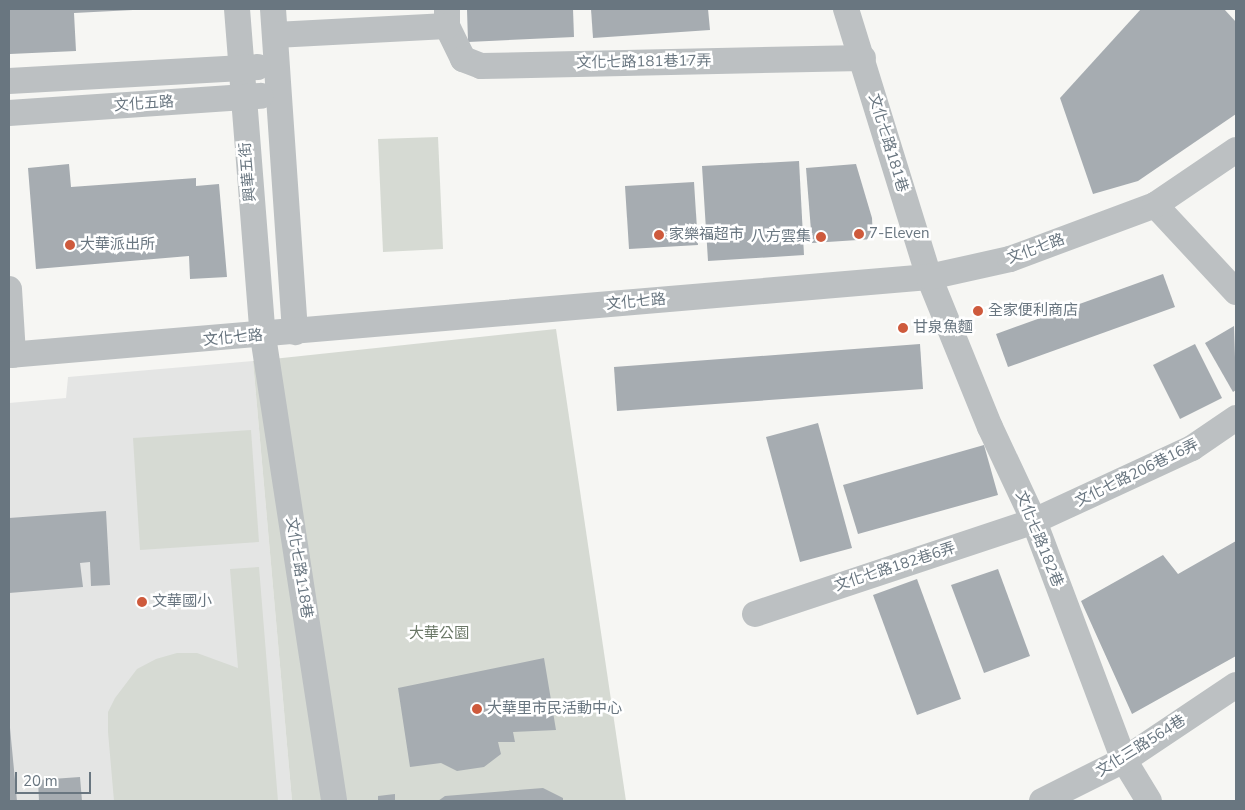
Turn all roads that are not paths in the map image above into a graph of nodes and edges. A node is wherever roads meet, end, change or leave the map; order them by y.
1 (236, 9) edge
2 (273, 9) edge
3 (846, 9) edge
4 (447, 17) edge
5 (275, 35) junction
6 (863, 58) junction
7 (276, 66) junction
8 (240, 68) junction
9 (9, 81) edge
10 (279, 94) junction
11 (242, 97) junction
12 (9, 113) edge
13 (1236, 150) edge
14 (1156, 205) junction
15 (929, 277) junction
16 (9, 289) edge
17 (1236, 292) edge
18 (296, 332) junction
19 (263, 336) junction
20 (11, 355) edge
21 (1236, 418) edge
22 (1034, 521) junction
23 (756, 614) dead end
24 (1236, 685) edge
25 (1124, 760) junction
26 (334, 801) edge
27 (1042, 801) edge
28 (1149, 801) edge

1 - 8 street, 興華五街
2 - 5 street
3 - 6 street, 文化七路181巷
4 - 5 street
4 - 6 street, 文化七路181巷17弄
5 - 7 street
6 - 15 street, 文化七路181巷
7 - 8 street, 文化五路
7 - 10 street
8 - 9 street, 文化五路
8 - 11 street, 興華五街
10 - 11 street, 文化五路
10 - 18 street
11 - 12 street, 文化五路
11 - 19 street, 興華五街
13 - 14 street, 文化七路
14 - 15 street, 文化七路
14 - 17 street
15 - 18 street, 文化七路
15 - 22 street, 文化七路182巷
16 - 20 street
18 - 19 street, 文化七路
19 - 20 street, 文化七路
19 - 26 street, 文化七路118巷
21 - 22 street, 文化七路206巷16弄
22 - 23 street, 文化七路182巷6弄
22 - 25 street, 文化七路182巷
24 - 25 street, 文化三路564巷
25 - 27 street, 文化三路564巷
25 - 28 street, 文化七路182巷

